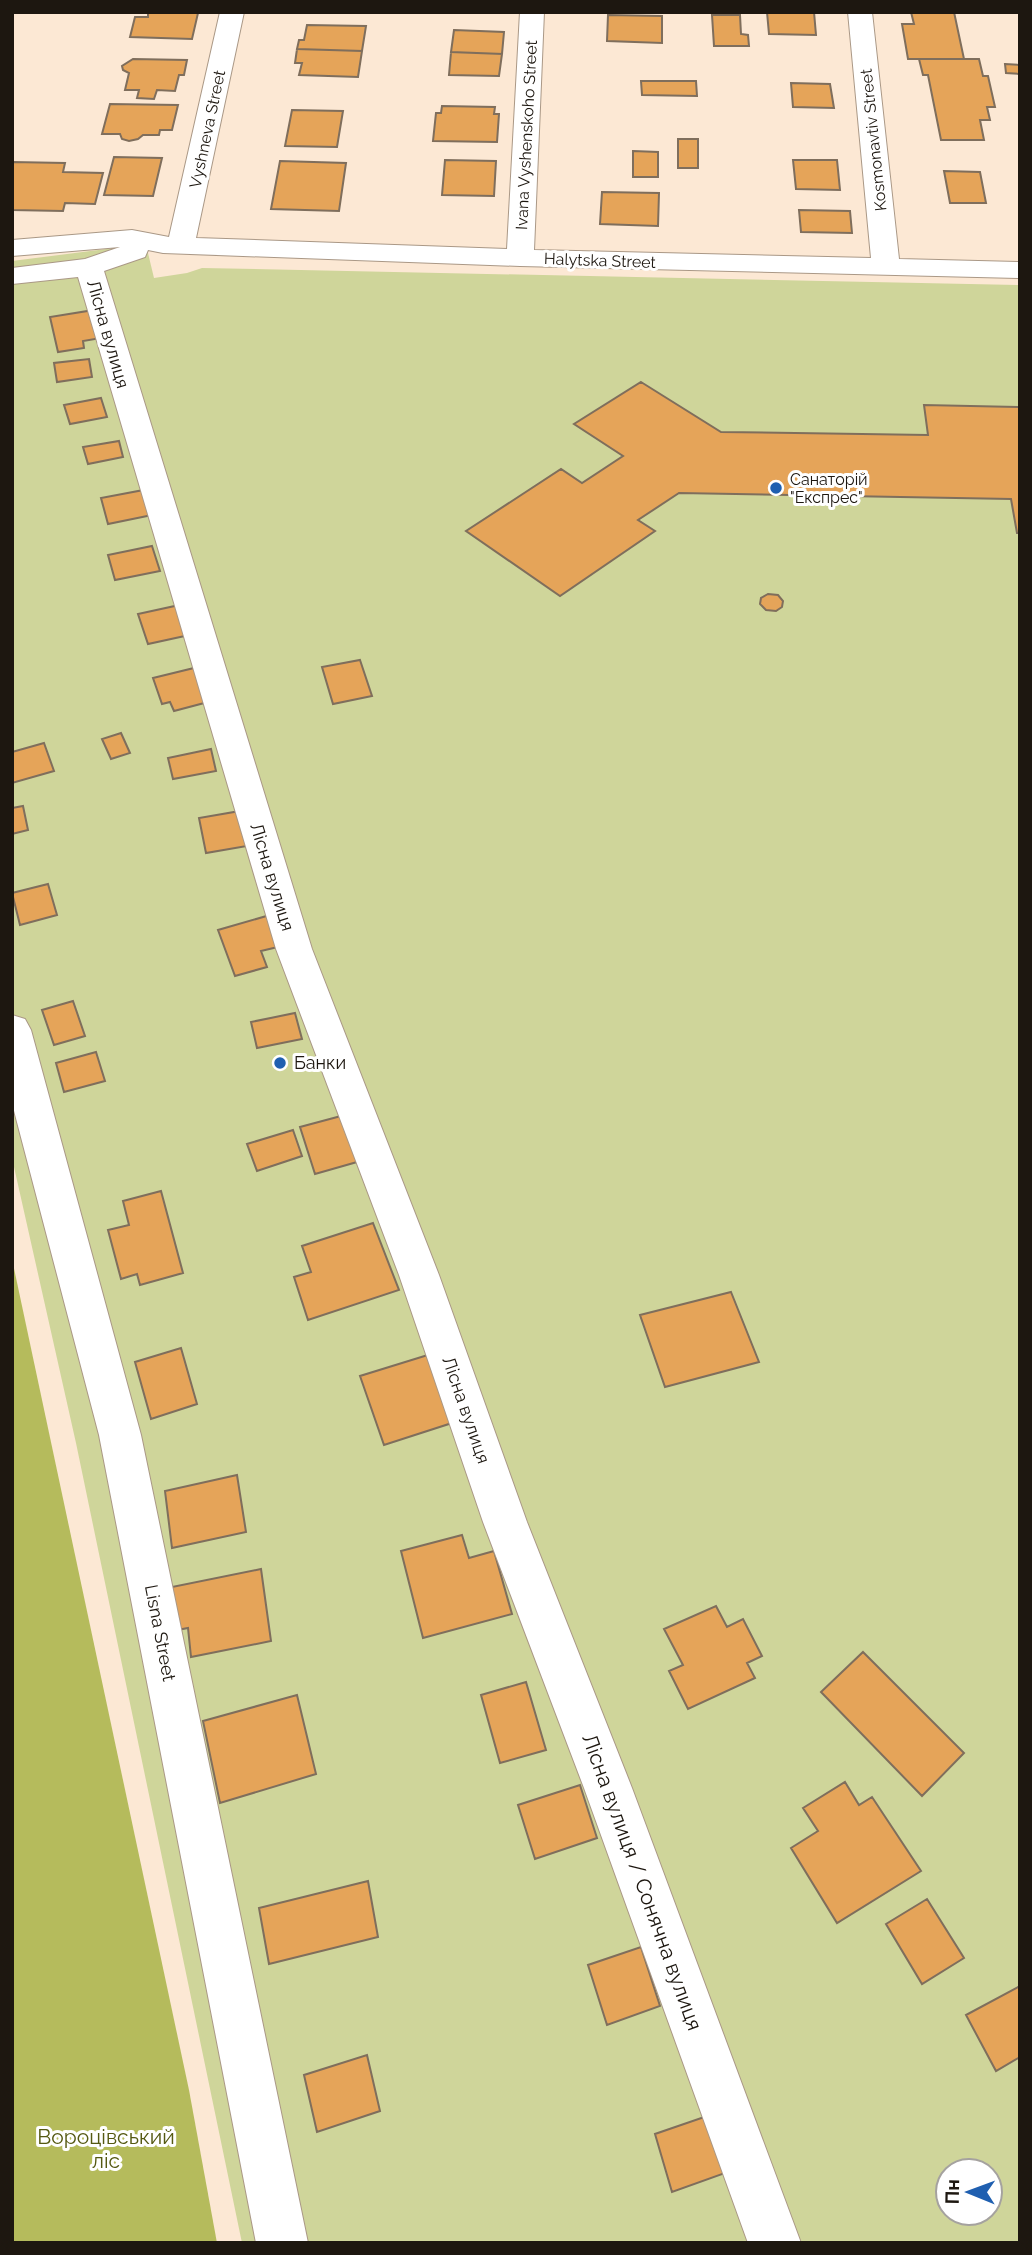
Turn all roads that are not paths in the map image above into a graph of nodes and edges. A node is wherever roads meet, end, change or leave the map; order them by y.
1 (232, 12) edge
2 (532, 12) edge
3 (860, 12) edge
4 (133, 244) junction
5 (181, 245) junction
6 (12, 248) edge
7 (520, 258) junction
8 (89, 267) junction
9 (886, 268) junction
10 (1020, 270) edge
11 (12, 276) edge
12 (12, 1030) edge
13 (505, 1522) joint
14 (282, 2243) edge
15 (775, 2243) edge

1 - 5 street, Vyshneva Street
2 - 7 street, Ivana Vyshenskoho Street
3 - 9 street, Kosmonavtiv Street
4 - 5 street, Halytska Street
4 - 6 street
4 - 8 street, Лісна вулиця
5 - 7 street, Halytska Street
7 - 9 street, Halytska Street
8 - 11 street
8 - 13 street, Лісна вулиця
9 - 10 street, Halytska Street
12 - 14 street, Lisna Street
13 - 15 street, Лісна вулиця / Сонячна вулиця

